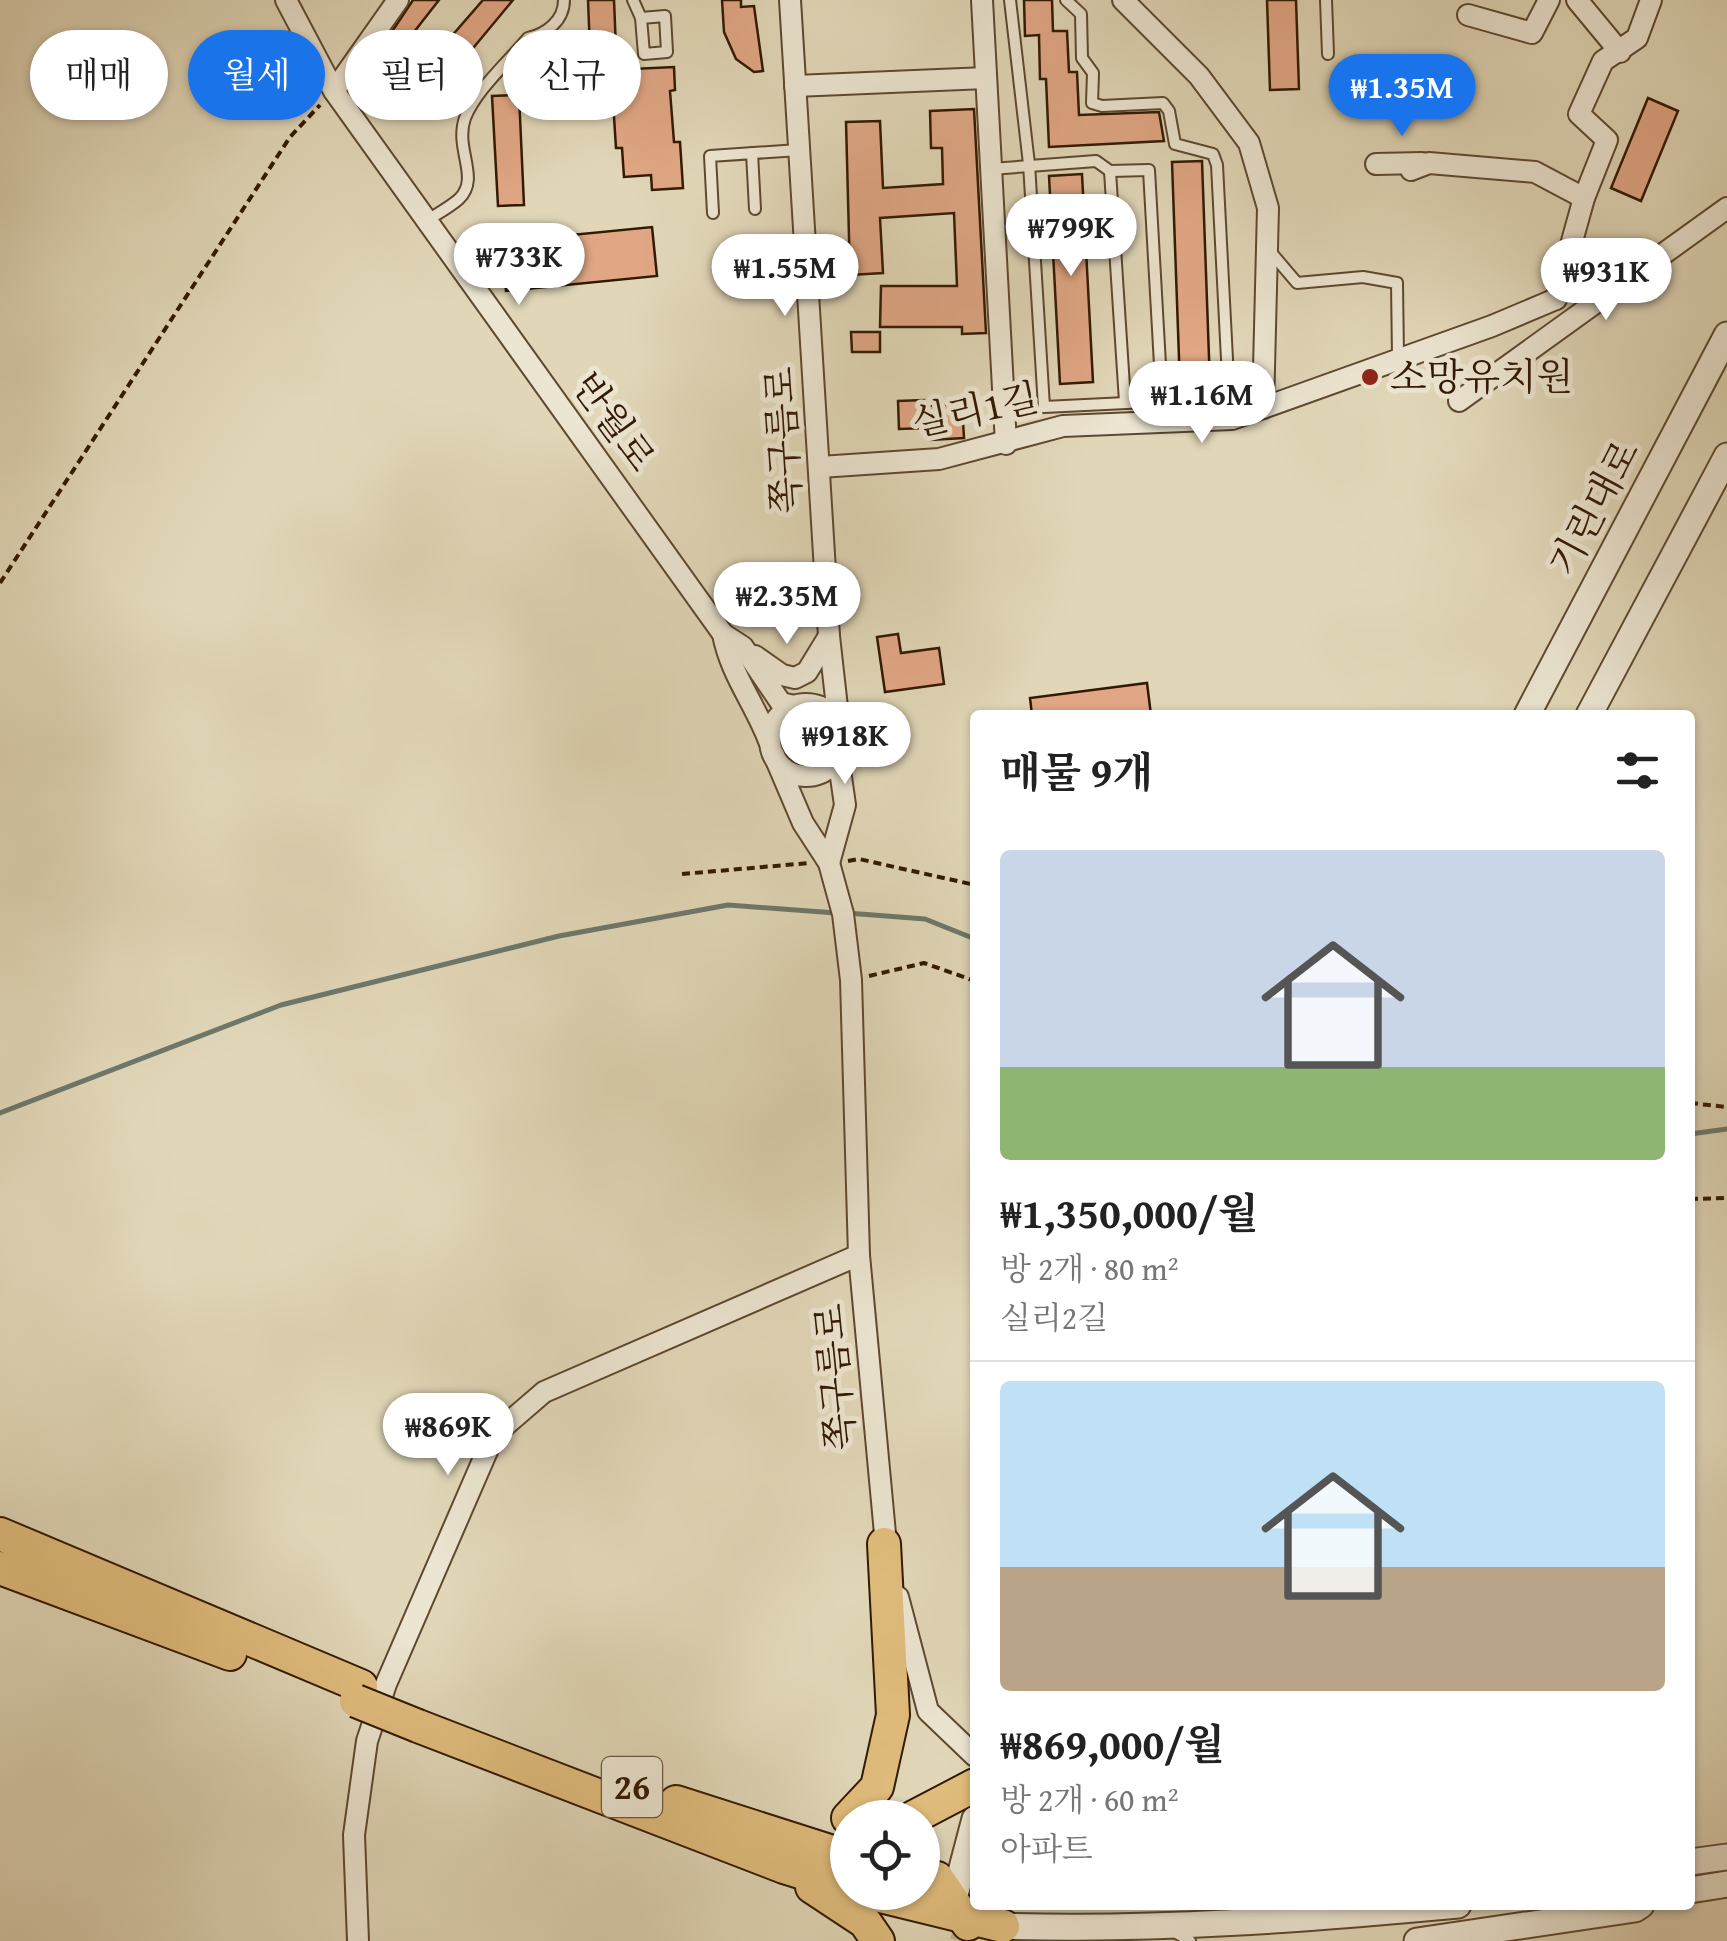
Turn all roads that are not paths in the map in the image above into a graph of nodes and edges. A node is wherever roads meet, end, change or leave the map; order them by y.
1 (286, 0) edge
2 (398, 0) edge
3 (564, 0) edge
4 (633, 0) edge
5 (790, 0) edge
6 (982, 0) edge
7 (1010, 0) edge
8 (1066, 0) edge
9 (1123, 0) edge
10 (1326, 0) edge
11 (1549, 0) edge
12 (1578, 0) edge
13 (1652, 0) edge
14 (1468, 15) dead end
15 (642, 18) dead end
16 (1620, 52) junction
17 (1328, 54) dead end
18 (986, 78) junction
19 (796, 86) junction
20 (334, 91) junction
21 (800, 150) junction
22 (752, 153) junction
23 (1029, 164) junction
24 (1376, 164) dead end
25 (991, 168) junction
26 (1110, 171) junction
27 (1584, 198) junction
28 (1727, 208) edge
29 (755, 209) dead end
30 (712, 213) dead end
31 (425, 221) junction
32 (1267, 248) junction
33 (1556, 299) junction
34 (1569, 319) junction
35 (1727, 336) edge
36 (1398, 357) junction
37 (1162, 400) junction
38 (1459, 401) dead end
39 (1125, 402) junction
40 (1263, 408) junction
41 (1006, 444) junction
42 (1727, 456) edge
43 (820, 467) junction
44 (724, 634) junction
45 (828, 636) junction
46 (748, 654) junction
47 (799, 705) junction
48 (1530, 710) edge
49 (1592, 710) edge
50 (839, 725) junction
51 (772, 750) junction
52 (838, 756) junction
53 (830, 863) junction
54 (860, 1255) junction
55 (0, 1534) edge
56 (884, 1544) junction
57 (0, 1568) edge
58 (358, 1694) junction
59 (970, 1751) edge
60 (970, 1789) edge
61 (864, 1800) edge
62 (940, 1804) edge
63 (830, 1822) edge
64 (830, 1852) edge
65 (789, 1854) junction
66 (1727, 1857) edge
67 (1695, 1861) edge
68 (970, 1869) edge
69 (830, 1877) edge
70 (1727, 1884) edge
71 (1695, 1889) edge
72 (940, 1905) edge
73 (966, 1909) edge
74 (978, 1910) edge
75 (1402, 1910) edge
76 (1628, 1910) edge
77 (1163, 1926) junction
78 (358, 1941) edge
79 (878, 1941) edge
80 (1190, 1941) edge
81 (1416, 1941) edge

1 - 20 street, 반월로
2 - 20 street
3 - 31 lane
4 - 15 lane
5 - 19 street, 쪽구름로
6 - 18 street
7 - 23 lane
8 - 37 lane
9 - 32 street
10 - 17 lane
11 - 14 street
12 - 16 street
13 - 16 street
16 - 27 street
18 - 19 street
18 - 25 street
19 - 21 street, 쪽구름로
20 - 31 street, 반월로
21 - 22 lane
21 - 43 street, 쪽구름로
22 - 29 lane
22 - 30 lane
23 - 25 lane
23 - 26 lane
23 - 39 lane
24 - 27 street
25 - 41 street
26 - 37 lane
26 - 39 lane
27 - 33 street
28 - 34 street
31 - 44 street, 반월로
32 - 36 lane
32 - 40 street
33 - 34 street
33 - 36 street, 실리1길
34 - 38 street
35 - 48 street, 기린대로
36 - 40 street, 실리1길
37 - 39 lane
40 - 41 street, 실리1길
41 - 43 street, 실리1길
42 - 49 street
43 - 45 street, 쪽구름로
44 - 46 street
44 - 51 street
45 - 46 street
45 - 47 street
45 - 50 street
46 - 47 street
47 - 50 street
47 - 51 street
50 - 52 street
51 - 52 street
51 - 53 street
52 - 53 street
53 - 54 street, 쪽구름로
54 - 56 street, 쪽구름로
54 - 78 street
55 - 58 main road, 26
56 - 59 street, 쪽구름로
56 - 61 main road
57 - 58 main road, 26
58 - 65 main road, 26
60 - 62 main road
63 - 65 main road
64 - 65 main road, 26
65 - 69 main road
65 - 79 main road, 26
66 - 67 street
68 - 73 street
70 - 71 street
72 - 73 main road
74 - 77 street
75 - 77 street
76 - 81 street
77 - 80 lane

